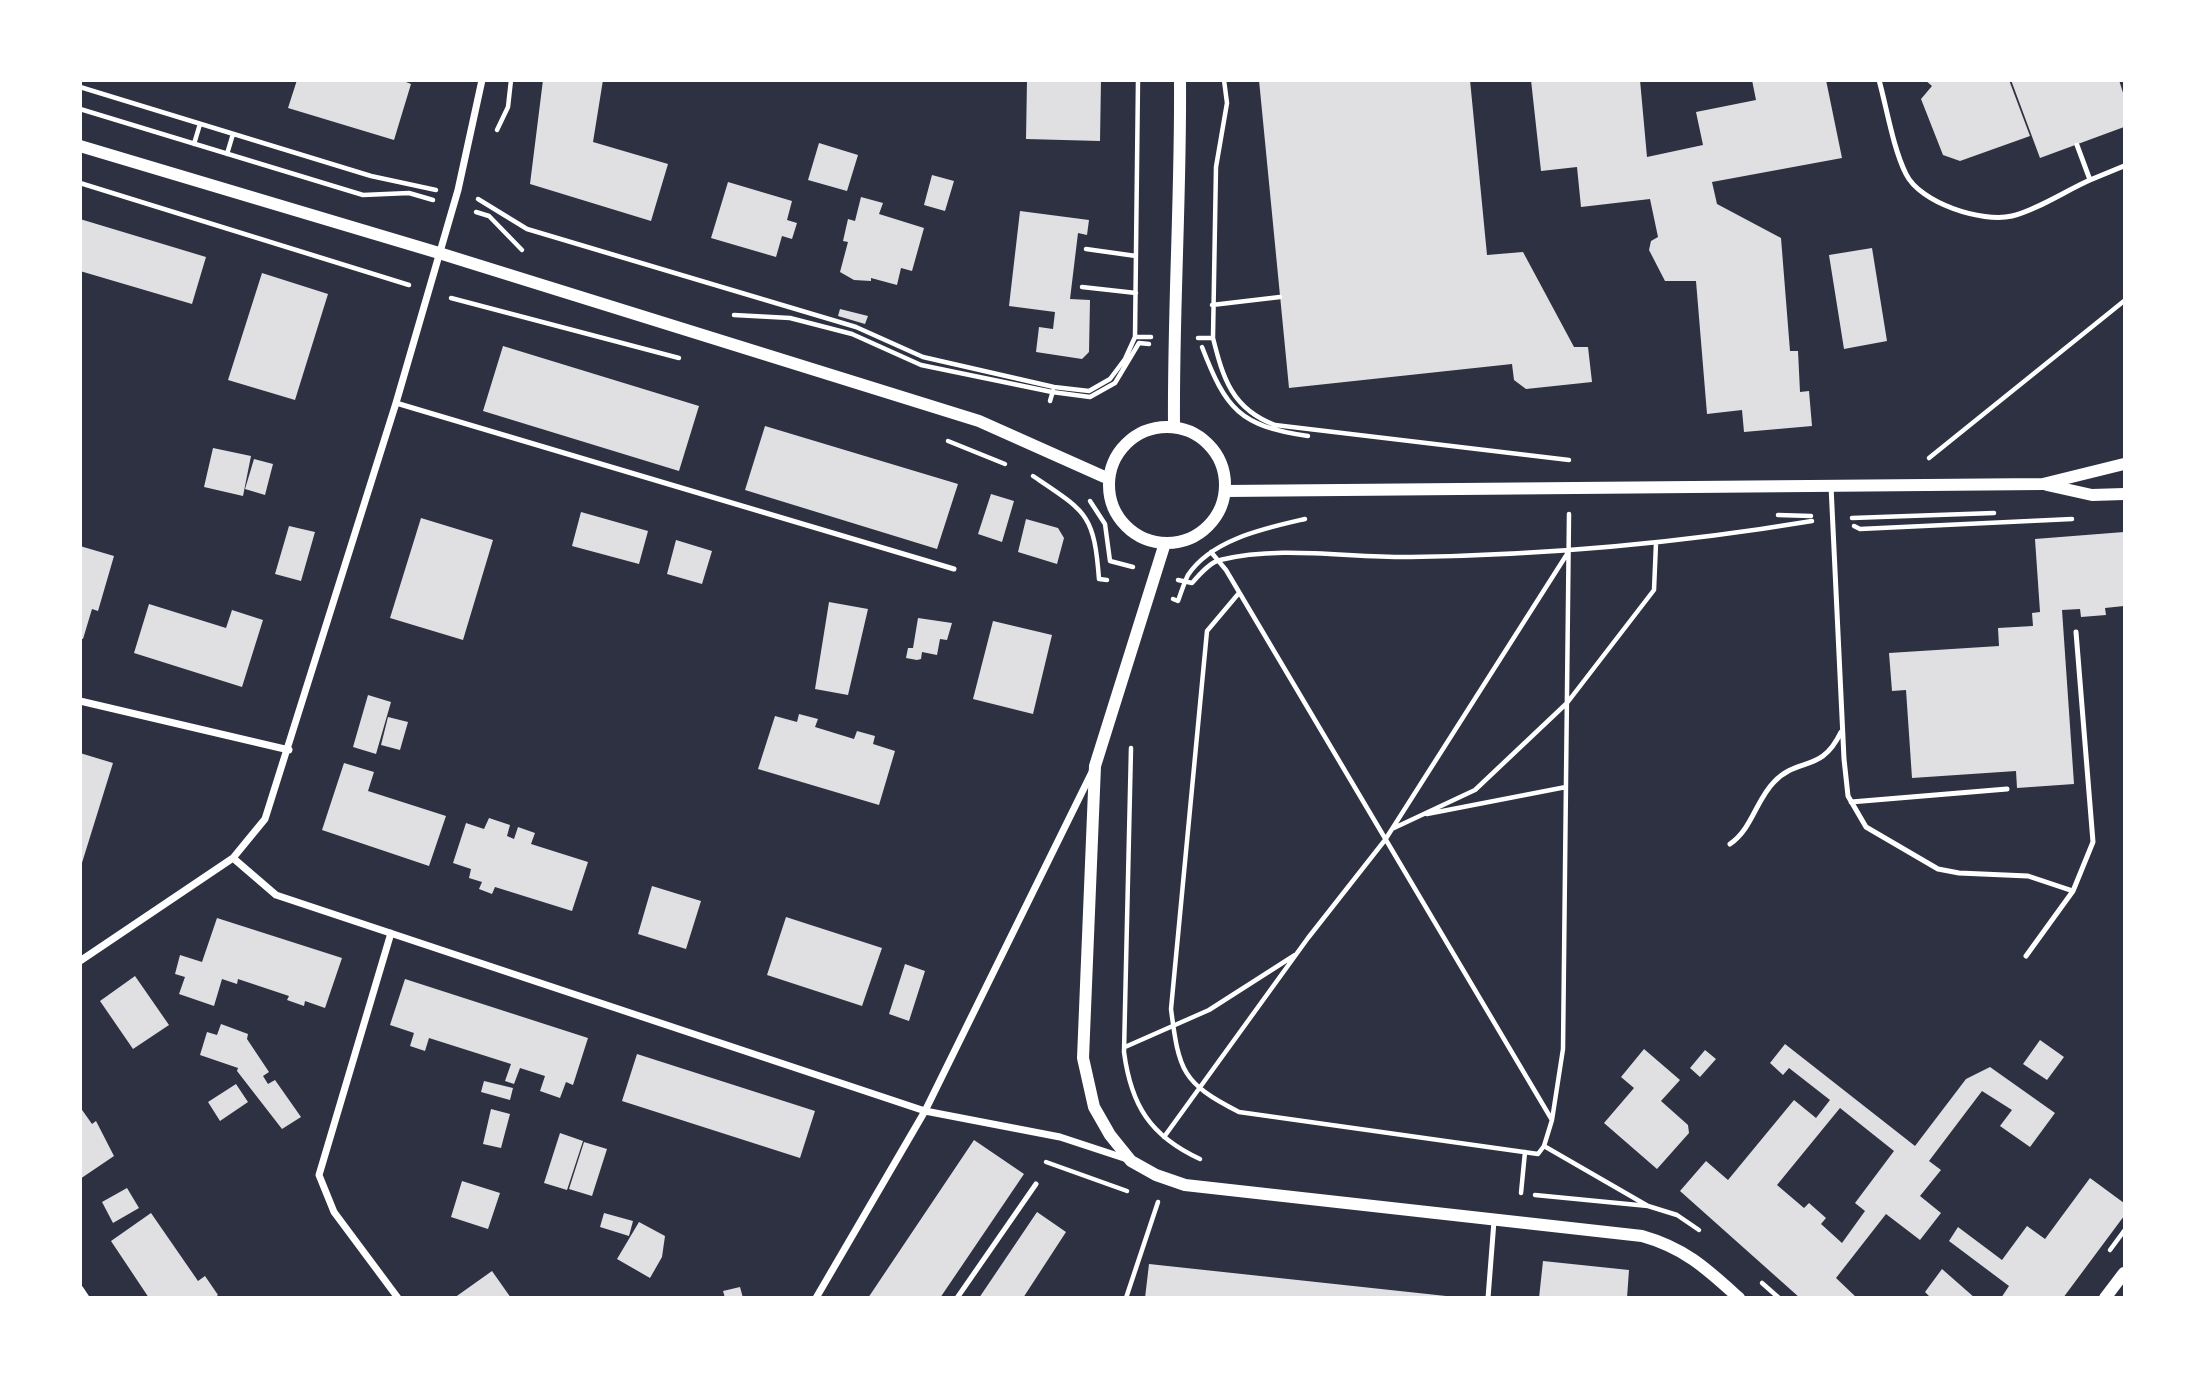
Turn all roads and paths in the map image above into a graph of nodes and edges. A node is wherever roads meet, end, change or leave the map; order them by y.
1 (482, 80) edge
2 (1138, 80) edge
3 (1180, 80) edge
4 (1224, 80) edge
5 (1880, 80) edge
6 (80, 87) edge
7 (80, 109) edge
8 (200, 124) junction
9 (233, 134) junction
10 (194, 144) junction
11 (2077, 145) dead end
12 (80, 146) edge
13 (226, 154) junction
14 (2124, 166) edge
15 (2090, 180) junction
16 (80, 183) edge
17 (433, 190) dead end
18 (476, 198) dead end
19 (437, 201) dead end
20 (469, 211) dead end
21 (513, 222) junction
22 (510, 228) dead end
23 (507, 238) dead end
24 (505, 246) dead end
25 (1086, 249) dead end
26 (439, 253) junction
27 (534, 254) dead end
28 (1136, 256) junction
29 (400, 281) junction
30 (1082, 287) dead end
31 (428, 291) junction
32 (402, 292) dead end
33 (1136, 293) junction
34 (1280, 297) dead end
35 (2124, 301) edge
36 (1212, 305) junction
37 (724, 312) dead end
38 (1135, 337) junction
39 (1213, 338) junction
40 (1173, 342) junction
41 (682, 359) dead end
42 (1053, 389) junction
43 (1050, 401) dead end
44 (396, 402) junction
45 (922, 403) junction
46 (1174, 427) junction
47 (935, 436) dead end
48 (1308, 436) dead end
49 (1582, 460) dead end
50 (1937, 462) dead end
51 (2124, 464) edge
52 (1043, 474) dead end
53 (1110, 479) junction
54 (2043, 484) junction
55 (1831, 486) junction
56 (1225, 491) junction
57 (1084, 494) dead end
58 (2124, 494) edge
59 (1582, 510) dead end
60 (2001, 513) dead end
61 (1771, 515) dead end
62 (1313, 517) dead end
63 (1831, 518) junction
64 (2086, 518) dead end
65 (1165, 543) junction
66 (1656, 543) junction
67 (1569, 550) junction
68 (1210, 552) junction
69 (1218, 560) junction
70 (954, 569) dead end
71 (1156, 572) junction
72 (1107, 580) dead end
73 (1185, 583) junction
74 (1239, 593) junction
75 (1168, 598) dead end
76 (1178, 601) junction
77 (1173, 613) dead end
78 (2076, 632) dead end
79 (80, 701) edge
80 (1567, 703) junction
81 (1843, 729) junction
82 (1132, 742) dead end
83 (289, 750) junction
84 (1095, 765) junction
85 (1566, 787) junction
86 (2007, 789) dead end
87 (1851, 802) junction
88 (1419, 816) junction
89 (1392, 828) junction
90 (1385, 840) junction
91 (1730, 844) dead end
92 (233, 858) junction
93 (2073, 891) junction
94 (391, 933) junction
95 (1298, 953) junction
96 (2026, 956) dead end
97 (80, 961) edge
98 (1173, 1028) junction
99 (1125, 1047) junction
100 (1199, 1090) junction
101 (925, 1111) junction
102 (1552, 1119) junction
103 (1164, 1137) junction
104 (1544, 1146) junction
105 (1525, 1152) junction
106 (1131, 1161) junction
107 (1207, 1162) dead end
108 (1036, 1184) dead end
109 (1507, 1192) dead end
110 (1521, 1194) junction
111 (1169, 1206) dead end
112 (1648, 1206) junction
113 (1494, 1221) junction
114 (1691, 1223) dead end
115 (2124, 1273) edge
116 (80, 1289) edge
117 (86, 1297) edge
118 (398, 1297) edge
119 (816, 1297) edge
120 (957, 1297) edge
121 (1126, 1297) edge
122 (1488, 1297) edge
123 (1740, 1297) edge
124 (2105, 1297) edge

1 - 26 street
2 - 28 path
3 - 40 street
4 - 36 path
5 - 15 lane
6 - 8 path
7 - 10 path
8 - 9 path
8 - 10 path
9 - 13 path
9 - 17 path
10 - 13 path
11 - 15 lane
12 - 26 street
13 - 19 path
14 - 15 lane
16 - 29 path
18 - 21 path
20 - 27 path
21 - 22 path
21 - 42 path
23 - 24 path
25 - 28 path
26 - 31 street
26 - 45 street
28 - 33 path
29 - 31 path
29 - 32 path
30 - 33 path
31 - 41 path
31 - 44 street
33 - 38 path
34 - 36 path
35 - 50 path
36 - 39 path
37 - 42 path
38 - 40 path
38 - 42 path
39 - 40 path
39 - 49 path
40 - 42 path
40 - 46 street
40 - 48 path
42 - 43 path
44 - 70 lane
44 - 83 street
45 - 47 path
45 - 53 street
46 - 53 street
46 - 56 street
51 - 54 street
52 - 72 path
53 - 65 street
54 - 55 street
54 - 58 street
55 - 56 street
55 - 63 lane
56 - 65 street
57 - 71 path
59 - 67 path
60 - 63 path
61 - 63 path
62 - 68 path
63 - 64 path
63 - 66 path
63 - 81 lane
65 - 71 street
66 - 67 path
66 - 80 path
67 - 69 path
67 - 80 path
67 - 89 path
68 - 69 path
68 - 73 path
69 - 73 path
69 - 74 path
71 - 73 path
71 - 84 street
73 - 76 path
74 - 90 path
74 - 98 path
75 - 76 path
76 - 77 path
78 - 93 lane
79 - 83 street
80 - 85 path
80 - 88 path
81 - 87 lane
81 - 91 lane
82 - 99 path
83 - 92 street
84 - 101 street
84 - 106 street
85 - 88 path
85 - 102 path
86 - 87 lane
87 - 93 lane
88 - 89 path
89 - 90 path
90 - 95 path
90 - 102 path
92 - 94 street
92 - 97 street
93 - 96 lane
94 - 101 street
94 - 118 street
95 - 98 path
95 - 100 path
98 - 99 path
98 - 100 path
99 - 103 path
100 - 103 path
100 - 105 path
101 - 106 street
101 - 119 street
102 - 104 path
103 - 107 path
104 - 105 path
104 - 112 path
105 - 110 path
106 - 113 street
108 - 120 lane
109 - 110 path
110 - 112 path
111 - 121 path
112 - 114 path
113 - 122 lane
113 - 123 street
115 - 124 street
116 - 117 street

